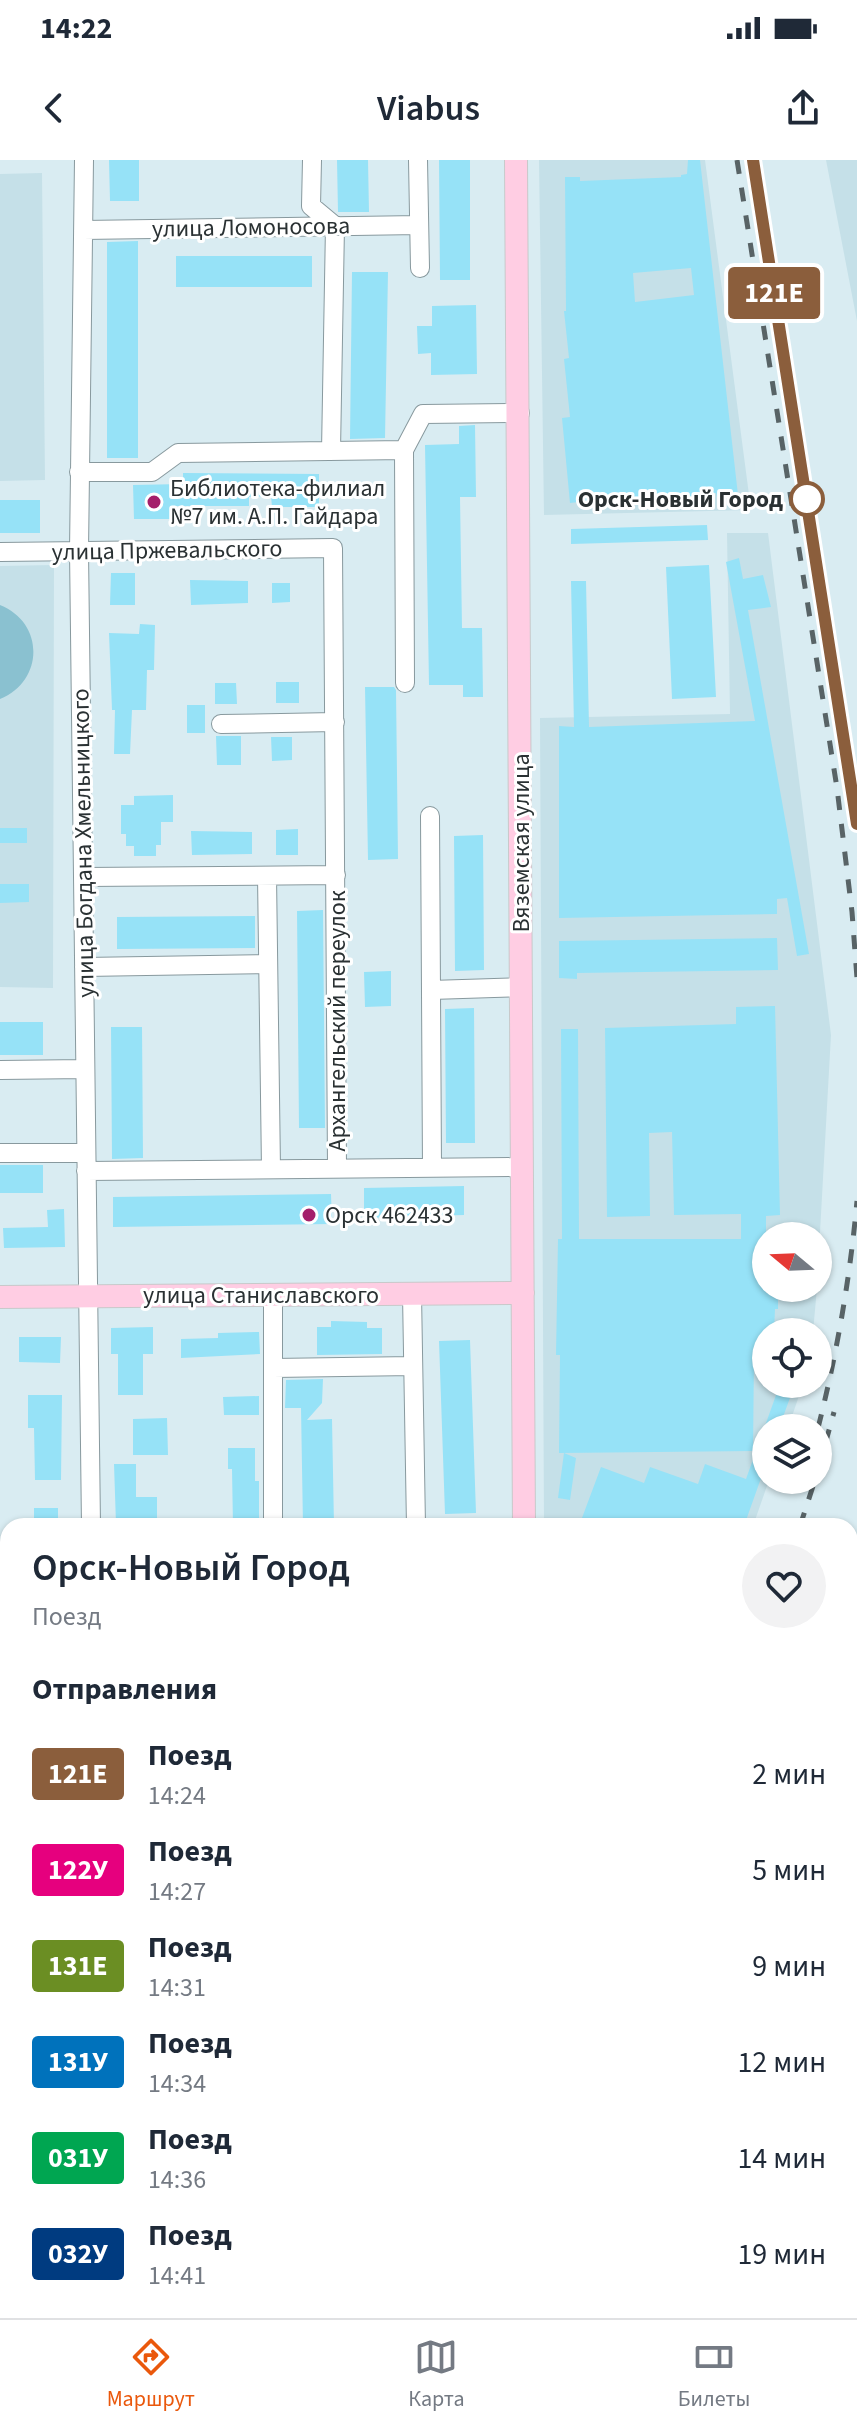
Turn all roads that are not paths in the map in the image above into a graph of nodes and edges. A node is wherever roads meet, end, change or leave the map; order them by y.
1 (84, 160) edge
2 (312, 160) edge
3 (418, 160) edge
4 (516, 160) edge
5 (419, 225) junction
6 (335, 226) junction
7 (83, 230) junction
8 (420, 268) dead end
9 (520, 413) junction
10 (404, 450) junction
11 (331, 451) junction
12 (79, 472) junction
13 (333, 548) joint
14 (79, 551) junction
15 (0, 552) edge
16 (405, 683) dead end
17 (335, 722) junction
18 (221, 724) dead end
19 (430, 816) dead end
20 (336, 875) junction
21 (267, 876) junction
22 (84, 877) junction
23 (268, 964) junction
24 (84, 967) junction
25 (522, 987) junction
26 (431, 990) junction
27 (85, 1069) junction
28 (0, 1070) edge
29 (0, 1153) edge
30 (86, 1162) junction
31 (522, 1167) junction
32 (337, 1168) junction
33 (432, 1168) junction
34 (271, 1169) junction
35 (523, 1293) junction
36 (412, 1294) junction
37 (273, 1295) junction
38 (90, 1296) junction
39 (0, 1297) edge
40 (413, 1366) junction
41 (273, 1368) junction
42 (91, 1518) edge
43 (273, 1518) edge
44 (416, 1518) edge
45 (524, 1518) edge

1 - 7 street, улица Богдана Хмельницкого
2 - 6 street
3 - 5 street
4 - 9 main road, Вяземская улица
5 - 6 street, улица Ломоносова
5 - 8 street
6 - 7 street, улица Ломоносова
6 - 11 street
7 - 12 street, улица Богдана Хмельницкого
9 - 10 street
9 - 25 main road, Вяземская улица
10 - 11 street
10 - 16 street
11 - 12 street
12 - 14 street, улица Богдана Хмельницкого
13 - 14 street, улица Пржевальского
13 - 17 street, Архангельский переулок
14 - 15 street, улица Пржевальского
14 - 22 street, улица Богдана Хмельницкого
17 - 18 street
17 - 20 street, Архангельский переулок
19 - 26 street
20 - 21 street
20 - 32 street, Архангельский переулок
21 - 22 street
21 - 23 street
22 - 24 street, улица Богдана Хмельницкого
23 - 24 street
23 - 34 street
24 - 27 street, улица Богдана Хмельницкого
25 - 26 street
25 - 31 main road, Вяземская улица
26 - 33 street
27 - 28 street
27 - 30 street, улица Богдана Хмельницкого
29 - 30 street
30 - 34 street
30 - 38 street, улица Богдана Хмельницкого
31 - 33 street
31 - 35 main road, Вяземская улица
32 - 33 street
32 - 34 street
35 - 36 main road, улица Станиславского
35 - 45 main road, Вяземская улица
36 - 37 main road, улица Станиславского
36 - 40 street
37 - 38 main road, улица Станиславского
37 - 41 street
38 - 39 main road, улица Станиславского
38 - 42 street, улица Богдана Хмельницкого
40 - 41 street
40 - 44 street
41 - 43 street

